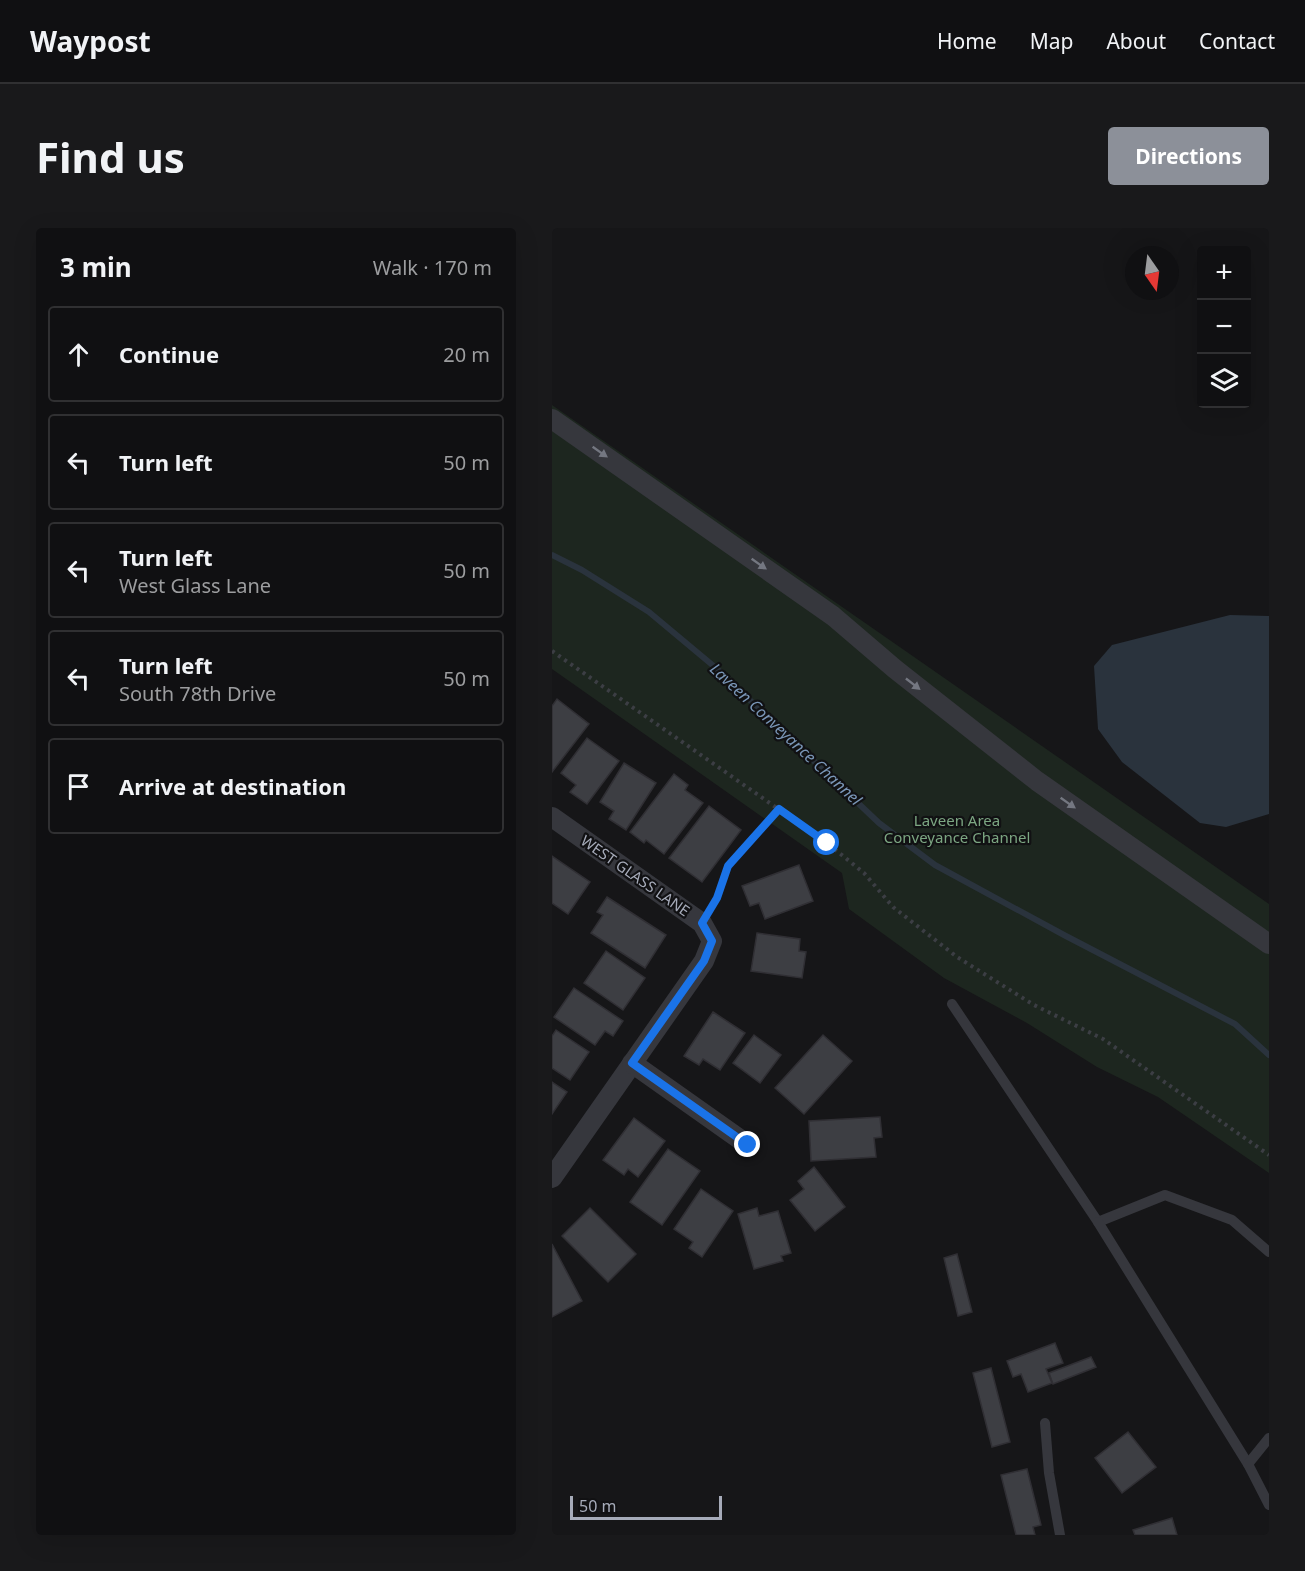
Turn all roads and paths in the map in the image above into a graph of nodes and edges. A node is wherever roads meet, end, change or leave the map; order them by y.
1 (552, 418) edge
2 (552, 651) edge
3 (779, 809) junction
4 (552, 817) edge
5 (702, 923) junction
6 (1269, 945) edge
7 (952, 1004) dead end
8 (632, 1063) junction
9 (748, 1145) dead end
10 (1269, 1155) edge
11 (552, 1178) edge
12 (1098, 1222) junction
13 (1269, 1252) edge
14 (1045, 1423) dead end
15 (1269, 1438) edge
16 (1248, 1464) junction
17 (1269, 1506) edge
18 (1060, 1535) edge

1 -> 6 street
2 - 3 path
3 - 5 path
3 - 10 path
4 - 5 street, WEST GLASS LANE
5 - 8 street, WEST GLASS LANE
7 - 12 lane
8 - 9 street
8 - 11 street, WEST GLASS LANE
12 - 13 lane
12 - 16 lane
14 - 18 lane
15 - 16 lane
16 - 17 lane

